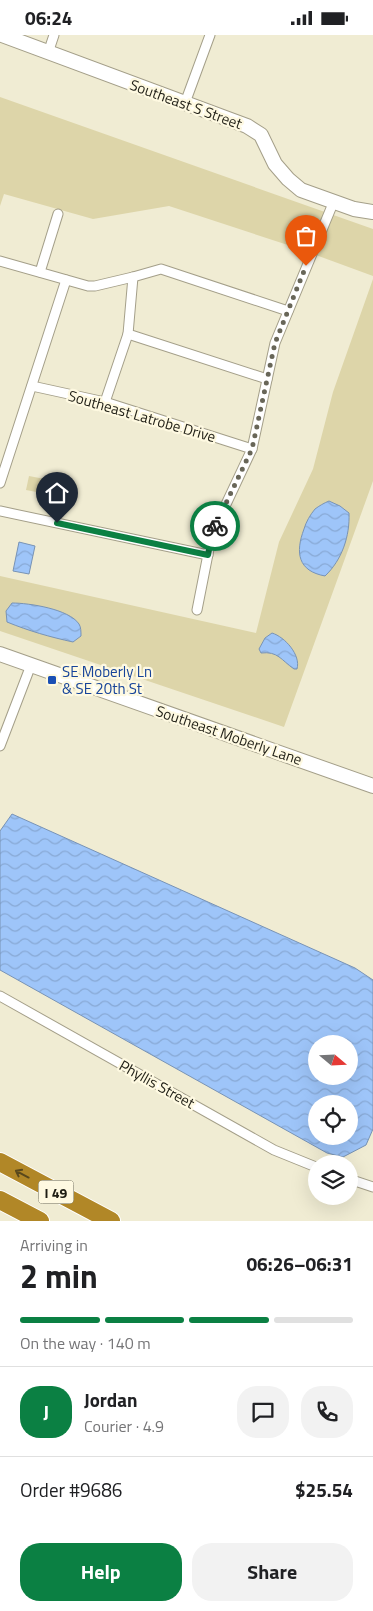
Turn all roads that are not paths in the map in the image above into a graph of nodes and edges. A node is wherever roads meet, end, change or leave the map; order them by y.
1 (2, 35) edge
2 (54, 35) edge
3 (210, 35) edge
4 (48, 53) junction
5 (184, 103) junction
6 (334, 201) junction
7 (373, 211) edge
8 (58, 214) dead end
9 (0, 261) edge
10 (40, 272) junction
11 (133, 277) junction
12 (66, 280) junction
13 (288, 311) junction
14 (128, 333) junction
15 (267, 379) junction
16 (32, 386) junction
17 (105, 402) junction
18 (252, 449) junction
19 (0, 483) edge
20 (0, 511) edge
21 (208, 555) junction
22 (197, 610) dead end
23 (0, 654) edge
24 (31, 665) junction
25 (0, 746) edge
26 (373, 786) edge
27 (0, 996) edge
28 (0, 1162) edge
29 (308, 1164) edge
30 (358, 1182) edge
31 (373, 1187) edge
32 (0, 1200) edge
33 (40, 1221) edge
34 (111, 1221) edge

1 - 4 street, Southeast S Street
2 - 4 street
3 - 5 street
4 - 5 street, Southeast S Street
5 - 6 street, Southeast S Street
6 - 7 street, Southeast S Street
6 - 13 street
8 - 10 street
9 - 10 street
10 - 12 street
11 - 12 street
11 - 13 street
11 - 14 street
12 - 16 street
13 - 15 street
14 - 15 street
14 - 17 street
15 - 18 street
16 - 17 street, Southeast Latrobe Drive
16 - 19 street
17 - 18 street, Southeast Latrobe Drive
18 - 21 street
20 - 21 street
21 - 22 street
23 - 24 street, Southeast Moberly Lane
24 - 25 street
24 - 26 street, Southeast Moberly Lane
27 - 29 street, Phyllis Street
34 -> 28 highway, I 49
30 - 31 street
32 - 33 highway, I 49

